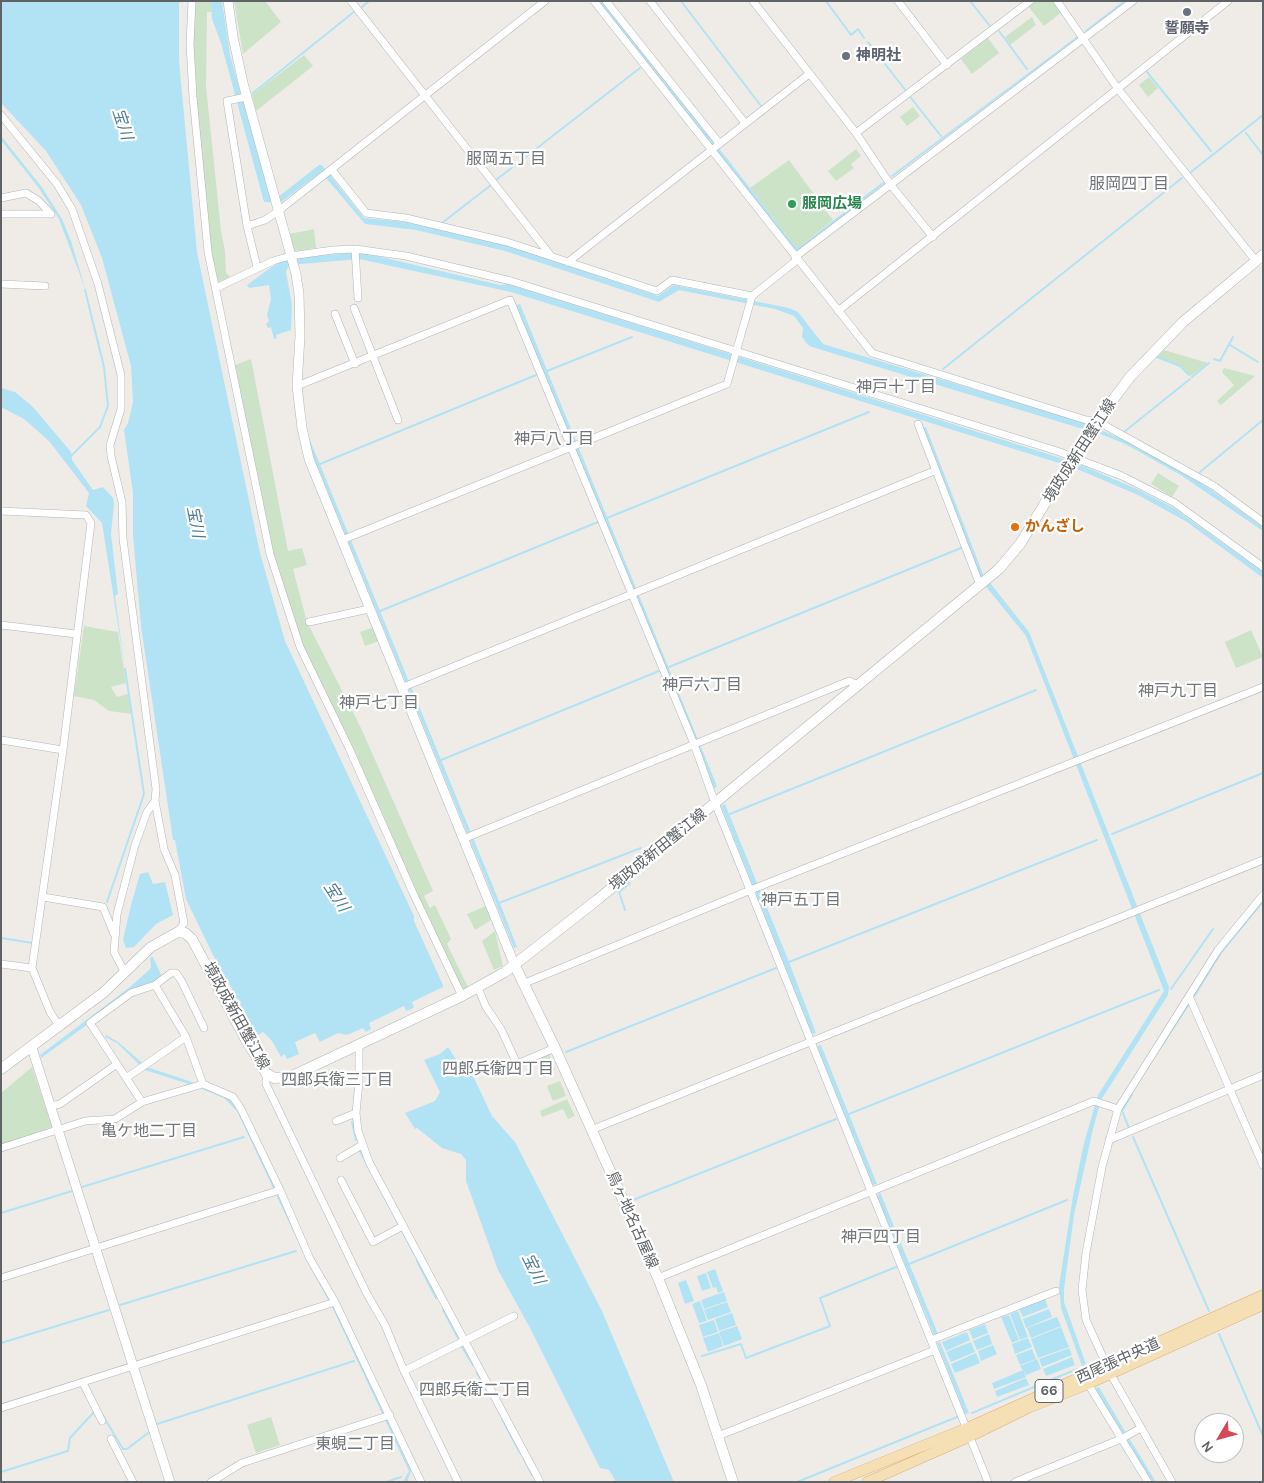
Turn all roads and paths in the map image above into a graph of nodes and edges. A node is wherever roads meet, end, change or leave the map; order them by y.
1 (192, 1) edge
2 (228, 1) edge
3 (351, 1) edge
4 (545, 1) edge
5 (594, 1) edge
6 (606, 1) edge
7 (650, 1) edge
8 (753, 1) edge
9 (898, 1) edge
10 (1030, 1) edge
11 (1057, 1) edge
12 (1133, 1) edge
13 (1228, 1) edge
14 (1084, 38) junction
15 (947, 64) junction
16 (809, 74) junction
17 (1118, 89) junction
18 (425, 96) junction
19 (245, 97) junction
20 (1, 115) edge
21 (745, 123) junction
22 (856, 133) junction
23 (719, 143) junction
24 (710, 150) junction
25 (329, 173) junction
26 (890, 184) junction
27 (1, 198) edge
28 (275, 204) junction
29 (1, 214) edge
30 (247, 226) junction
31 (933, 237) junction
32 (355, 251) junction
33 (551, 256) junction
34 (1259, 258) edge
35 (796, 259) junction
36 (291, 260) junction
37 (568, 262) junction
38 (257, 267) junction
39 (1, 284) edge
40 (45, 286) dead end
41 (216, 288) junction
42 (358, 298) dead end
43 (751, 300) junction
44 (354, 308) dead end
45 (838, 311) junction
46 (335, 314) dead end
47 (737, 353) junction
48 (372, 357) junction
49 (355, 364) junction
50 (298, 386) junction
51 (398, 420) dead end
52 (1097, 421) junction
53 (918, 424) dead end
54 (573, 445) junction
55 (1073, 458) junction
56 (934, 471) junction
57 (1, 513) edge
58 (1263, 522) edge
59 (346, 538) junction
60 (1263, 567) edge
61 (980, 585) junction
62 (634, 593) junction
63 (369, 609) junction
64 (309, 622) dead end
65 (1, 625) edge
66 (76, 634) junction
67 (858, 685) junction
68 (406, 686) junction
69 (1263, 687) edge
70 (1, 740) edge
71 (696, 743) junction
72 (63, 750) junction
73 (154, 801) junction
74 (715, 803) junction
75 (467, 837) junction
76 (1263, 860) edge
77 (754, 888) junction
78 (1263, 895) edge
79 (43, 897) junction
80 (178, 932) junction
81 (114, 934) junction
82 (1, 964) edge
83 (514, 966) junction
84 (32, 968) junction
85 (125, 973) junction
86 (525, 983) junction
87 (155, 985) junction
88 (478, 988) junction
89 (462, 996) junction
90 (1189, 996) junction
91 (60, 1027) junction
92 (204, 1028) dead end
93 (186, 1037) junction
94 (812, 1041) junction
95 (359, 1044) junction
96 (32, 1048) junction
97 (555, 1048) junction
98 (117, 1064) junction
99 (1, 1069) edge
100 (266, 1072) junction
101 (1263, 1075) edge
102 (126, 1078) junction
103 (204, 1084) junction
104 (1230, 1090) junction
105 (142, 1102) junction
106 (51, 1106) junction
107 (1118, 1109) junction
108 (356, 1113) junction
109 (336, 1121) dead end
110 (58, 1129) junction
111 (591, 1130) junction
112 (1110, 1140) junction
113 (362, 1145) junction
114 (1, 1148) edge
115 (340, 1158) dead end
116 (1263, 1165) edge
117 (341, 1180) dead end
118 (278, 1191) junction
119 (871, 1192) junction
120 (403, 1226) junction
121 (95, 1248) junction
122 (1, 1278) edge
123 (658, 1278) junction
124 (1056, 1291) dead end
125 (1263, 1295) edge
126 (333, 1303) junction
127 (1263, 1305) edge
128 (514, 1316) dead end
129 (931, 1340) junction
130 (464, 1341) junction
131 (935, 1350) junction
132 (133, 1367) junction
133 (1108, 1370) junction
134 (404, 1371) junction
135 (83, 1383) junction
136 (1088, 1384) junction
137 (1, 1408) edge
138 (386, 1416) junction
139 (102, 1421) dead end
140 (1141, 1428) junction
141 (969, 1432) junction
142 (718, 1436) junction
143 (111, 1439) dead end
144 (1121, 1439) junction
145 (133, 1482) edge
146 (170, 1482) edge
147 (211, 1482) edge
148 (421, 1482) edge
149 (458, 1482) edge
150 (540, 1482) edge
151 (733, 1482) edge
152 (834, 1482) edge
153 (867, 1482) edge
154 (988, 1482) edge
155 (1015, 1482) edge
156 (1148, 1482) edge
157 (1172, 1482) edge

1 - 41 street
2 - 19 street
3 - 18 street
4 - 18 street
5 - 24 street
6 - 23 street
7 - 21 street
8 - 16 street
9 - 15 street
10 - 15 street
11 - 14 street
12 - 14 street
13 - 17 street
14 - 17 street
14 - 26 street
15 - 22 street
16 - 21 street
16 - 22 street
17 - 31 street
17 - 34 street
18 - 25 street
18 - 33 street
19 - 28 street
19 - 30 street
20 - 73 street
21 - 23 street
22 - 26 street
23 - 24 street
24 - 35 street
24 - 37 street
25 - 28 street
25 - 33 street
26 - 31 street
26 - 35 street
27 - 29 street
28 - 30 street
28 - 36 street
30 - 38 street
31 - 45 street
32 - 36 street
32 - 42 street
32 - 47 street
33 - 37 street
34 - 52 main road, 境政成新田蟹江線
35 - 43 street
35 - 45 street
36 - 38 street
36 - 50 street
37 - 43 street
38 - 41 street
39 - 40 street
41 - 89 street
43 - 47 street
44 - 48 street
45 - 52 street
46 - 49 street
47 - 54 street
47 - 55 street
48 - 49 street
48 - 51 street
48 - 54 street
49 - 50 street
50 - 59 street
52 - 55 main road, 境政成新田蟹江線
52 - 58 street
53 - 56 street
54 - 59 street
54 - 62 street
55 - 60 street
55 - 61 main road, 境政成新田蟹江線
56 - 61 street
56 - 62 street
57 - 66 street
59 - 63 street
61 - 67 main road, 境政成新田蟹江線
62 - 68 street
62 - 71 street
63 - 64 street
63 - 68 street
65 - 66 street
66 - 72 street
67 - 71 street
67 - 74 main road, 境政成新田蟹江線
68 - 75 street
69 - 77 street
70 - 72 street
71 - 74 street
71 - 75 street
72 - 79 street
73 - 80 street
73 - 81 street
74 - 77 street
74 - 83 main road, 境政成新田蟹江線
75 - 83 street
76 - 94 street
77 - 86 street
77 - 94 street
78 - 90 street
79 - 81 street
79 - 84 street
80 - 85 main road
80 - 100 main road, 境政成新田蟹江線
81 - 85 street
82 - 84 street
83 - 86 main road, 鳥ヶ地名古屋線
83 - 88 main road, 境政成新田蟹江線
84 - 91 street
85 - 91 main road
86 - 97 main road, 鳥ヶ地名古屋線
87 - 92 street
87 - 93 street
87 - 98 street
88 - 89 main road, 境政成新田蟹江線
88 - 97 street
89 - 95 main road, 境政成新田蟹江線
90 - 104 street
90 - 107 street
91 - 96 main road
93 - 102 street
93 - 103 street
94 - 111 street
94 - 119 street
95 - 100 main road, 境政成新田蟹江線
95 - 108 street
96 - 99 main road
96 - 106 street
97 - 111 main road, 鳥ヶ地名古屋線
98 - 102 street
98 - 106 street
100 - 134 street
101 - 104 street
102 - 105 street
103 - 105 street
103 - 118 street
104 - 112 street
104 - 116 street
105 - 110 street
106 - 110 street
107 - 112 street
107 - 119 street
108 - 109 street
108 - 113 street
110 - 114 street
110 - 121 street
111 - 123 main road, 鳥ヶ地名古屋線
112 - 133 street
113 - 115 street
113 - 120 street
117 - 120 street
118 - 121 street
118 - 126 street
119 - 123 street
119 - 129 street
120 - 130 street
121 - 122 street
121 - 132 street
123 - 142 main road, 鳥ヶ地名古屋線
124 - 129 street
125 - 133 main road, 西尾張中央道 / 66
126 - 132 street
126 - 138 street
127 - 133 main road, 西尾張中央道 / 66
128 - 130 street
129 - 131 street
130 - 134 street
130 - 150 street
131 - 141 street
131 - 142 street
132 - 135 street
132 - 146 street
133 - 136 main road, 西尾張中央道 / 66
133 - 140 street
133 - 141 main road, 西尾張中央道 / 66
134 - 149 street
135 - 137 street
135 - 139 street
136 - 141 main road, 西尾張中央道 / 66
136 - 144 street
138 - 147 street
138 - 148 street
140 - 144 street
140 - 157 street
141 - 152 main road, 西尾張中央道 / 66
141 - 153 main road, 西尾張中央道 / 66
141 - 154 street
142 - 151 main road, 鳥ヶ地名古屋線
143 - 145 street
144 - 155 street
144 - 156 street

